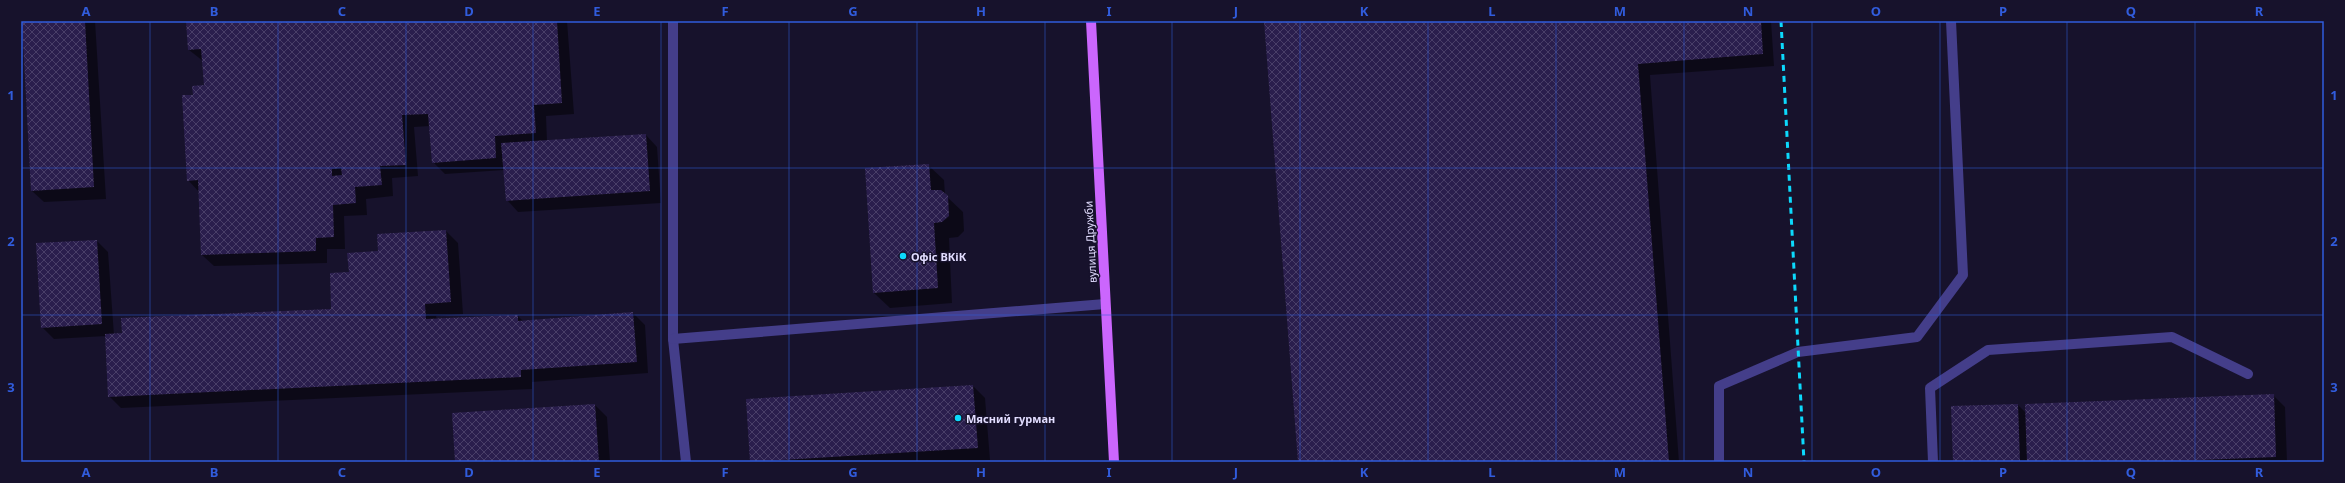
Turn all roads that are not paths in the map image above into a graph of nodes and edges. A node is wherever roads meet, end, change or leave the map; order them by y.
1 (673, 21) edge
2 (1091, 21) edge
3 (1951, 21) edge
4 (1105, 304) junction
5 (673, 339) junction
6 (2248, 374) dead end
7 (686, 462) edge
8 (1114, 462) edge
9 (1719, 462) edge
10 (1933, 462) edge

1 - 5 lane
2 - 4 main road, вулиця Дружби
3 - 9 lane
4 - 5 lane
4 - 8 main road, вулиця Дружби
5 - 7 lane
6 - 10 lane

